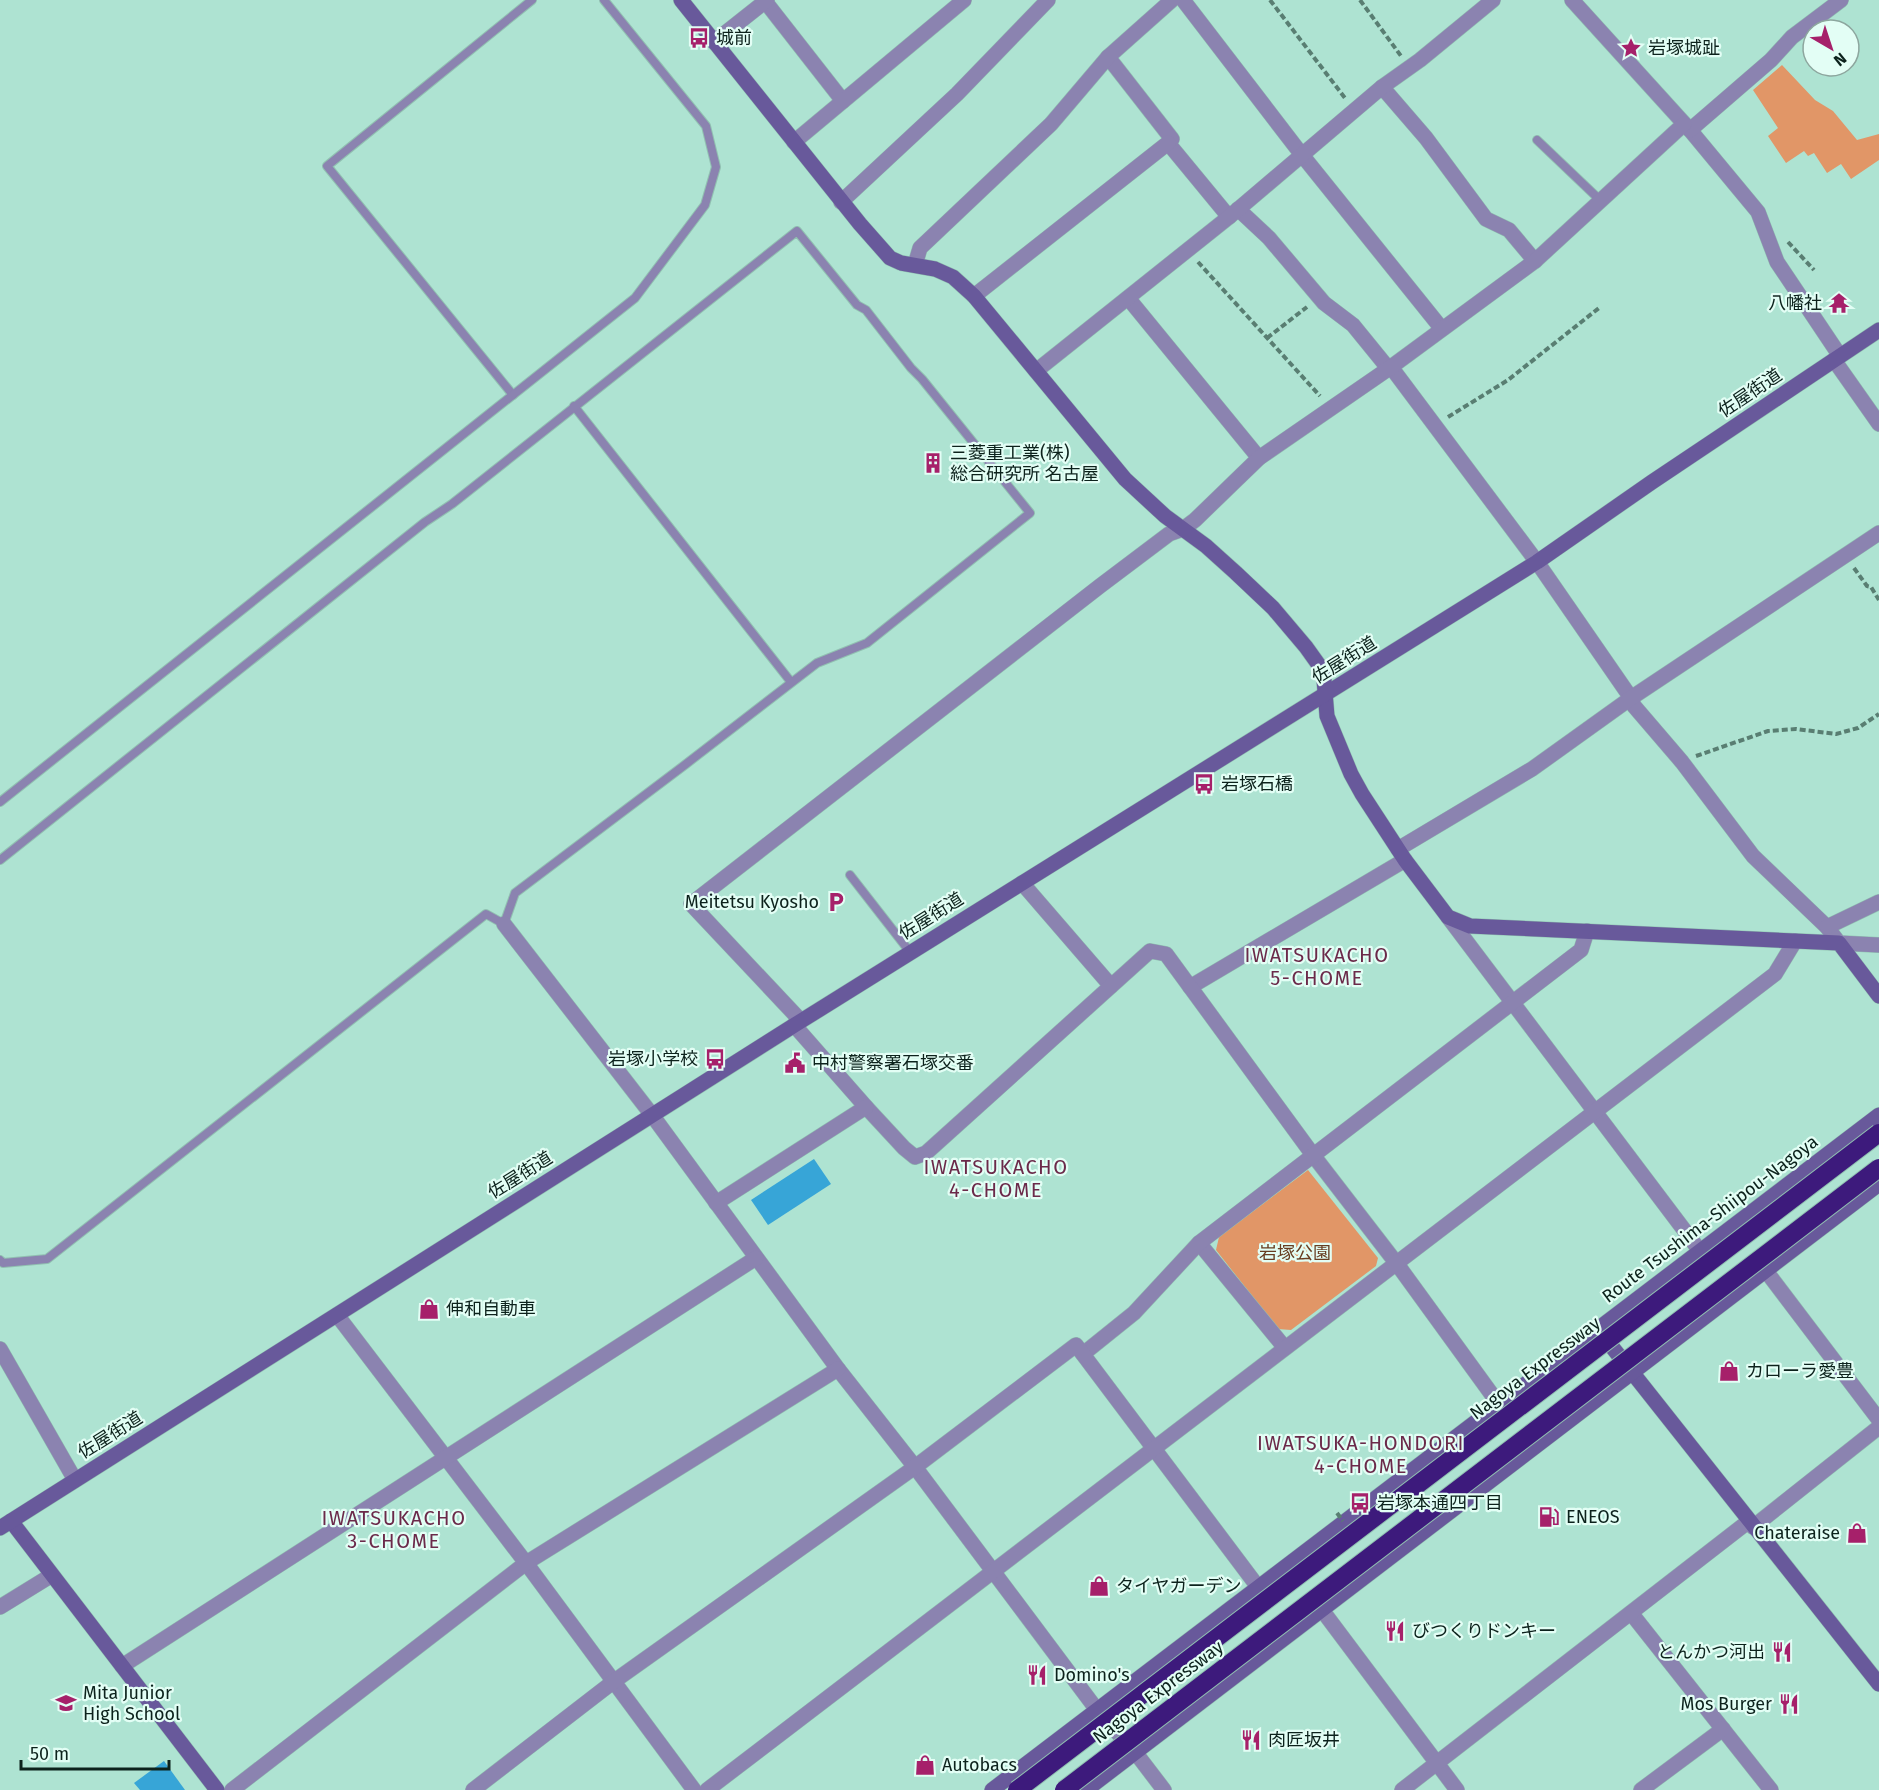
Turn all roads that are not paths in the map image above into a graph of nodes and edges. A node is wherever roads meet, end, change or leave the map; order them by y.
1 (532, 0) edge
2 (604, 0) edge
3 (681, 0) edge
4 (964, 0) edge
5 (1048, 0) edge
6 (1172, 0) edge
7 (1183, 0) edge
8 (1493, 0) edge
9 (1572, 0) edge
10 (1840, 0) edge
11 (765, 1) edge
12 (714, 42) junction
13 (1108, 57) junction
14 (1382, 87) junction
15 (843, 101) junction
16 (1687, 127) junction
17 (1537, 140) dead end
18 (794, 142) junction
19 (1168, 143) junction
20 (1302, 155) junction
21 (1600, 201) junction
22 (842, 202) junction
23 (1234, 213) junction
24 (1535, 261) junction
25 (915, 266) junction
26 (974, 296) junction
27 (1128, 298) junction
28 (1442, 330) junction
29 (1879, 330) edge
30 (1837, 358) junction
31 (1389, 368) junction
32 (1036, 371) junction
33 (513, 395) junction
34 (574, 406) junction
35 (1879, 424) edge
36 (1259, 458) junction
37 (1183, 529) junction
38 (1879, 533) edge
39 (1537, 562) junction
40 (791, 682) junction
41 (1325, 695) junction
42 (1631, 698) junction
43 (0, 802) edge
44 (1402, 854) junction
45 (0, 860) edge
46 (850, 875) dead end
47 (1022, 883) junction
48 (1879, 902) edge
49 (1448, 917) junction
50 (504, 924) junction
51 (1827, 927) junction
52 (1587, 931) junction
53 (1795, 941) junction
54 (1839, 943) junction
55 (1879, 945) edge
56 (910, 952) junction
57 (1111, 986) junction
58 (1190, 987) junction
59 (1879, 996) edge
60 (1512, 1003) junction
61 (797, 1023) junction
62 (866, 1107) junction
63 (1595, 1113) junction
64 (652, 1115) junction
65 (1879, 1115) edge
66 (1879, 1133) edge
67 (1313, 1155) junction
68 (1879, 1168) edge
69 (1879, 1184) edge
70 (716, 1203) junction
71 (1198, 1243) junction
72 (1700, 1251) junction
73 (756, 1258) junction
74 (0, 1260) edge
75 (1397, 1264) junction
76 (1766, 1271) junction
77 (337, 1315) junction
78 (1597, 1328) junction
79 (1285, 1348) junction
80 (0, 1349) edge
81 (1083, 1354) junction
82 (838, 1369) junction
83 (1632, 1372) junction
84 (1498, 1403) junction
85 (1879, 1420) edge
86 (1879, 1427) edge
87 (1155, 1448) junction
88 (444, 1458) junction
89 (915, 1467) junction
90 (75, 1480) junction
91 (1751, 1524) junction
92 (5, 1525) edge
93 (526, 1563) junction
94 (993, 1571) junction
95 (52, 1575) junction
96 (1258, 1587) junction
97 (0, 1607) edge
98 (1322, 1610) junction
99 (1631, 1613) junction
100 (122, 1666) junction
101 (613, 1682) junction
102 (1879, 1684) edge
103 (1097, 1710) junction
104 (1723, 1729) junction
105 (1135, 1752) junction
106 (1438, 1763) junction
107 (217, 1790) edge
108 (232, 1790) edge
109 (472, 1790) edge
110 (694, 1790) edge
111 (707, 1790) edge
112 (992, 1790) edge
113 (1017, 1790) edge
114 (1064, 1790) edge
115 (1086, 1790) edge
116 (1164, 1790) edge
117 (1402, 1790) edge
118 (1457, 1790) edge
119 (1641, 1790) edge
120 (1771, 1790) edge

1 - 33 lane
2 - 33 lane
3 - 12 street
4 - 15 street
5 - 22 street
6 - 13 street
7 - 20 street
8 - 14 street
9 - 16 street
10 - 16 street
11 - 12 street
11 - 15 street
12 - 18 street
13 - 19 street
13 - 25 street
14 - 20 street
14 - 24 street
15 - 18 street
16 - 21 street
16 - 30 street
17 - 21 lane
18 - 22 street
19 - 23 street
19 - 26 street
20 - 23 street
20 - 28 street
21 - 24 street
22 - 25 street
23 - 27 street
23 - 31 street
24 - 28 street
25 - 26 street
26 - 32 street
27 - 32 street
27 - 36 street
28 - 31 street
29 - 30 street, 佐屋街道
30 - 35 street
30 - 39 street, 佐屋街道
31 - 36 street
31 - 39 street
32 - 37 street
33 - 43 lane
34 - 40 lane
34 - 40 lane
34 - 45 lane
36 - 37 street
37 - 41 street
37 - 61 street
38 - 42 street
39 - 41 street, 佐屋街道
39 - 42 street
40 - 50 lane
41 - 44 street
41 - 47 street, 佐屋街道
42 - 44 street
42 - 51 street
44 - 49 street
44 - 58 street
46 - 56 lane
47 - 56 street, 佐屋街道
47 - 57 street
48 - 51 street
49 - 52 street
49 - 60 street
50 - 64 street
50 - 74 lane
51 - 54 street
52 - 53 street
52 - 60 street
53 - 54 street
53 - 63 street
54 - 55 street
54 - 59 street
56 - 61 street, 佐屋街道
57 - 58 street
57 - 62 street
58 - 67 street
60 - 63 street
60 - 67 street
61 - 62 street
61 - 64 street, 佐屋街道
62 - 70 street
63 - 72 street
63 - 75 street
64 - 70 street
64 - 77 street, 佐屋街道
65 - 72 street, Route Tsushima-Shiipou-Nagoya
66 - 113 highway, Nagoya Expressway, bridge
67 - 71 street
67 - 75 street
68 - 114 highway, Nagoya Expressway, bridge
69 - 76 street
70 - 73 street
71 - 79 street
71 - 81 street
72 - 78 street, Route Tsushima-Shiipou-Nagoya
73 - 82 street
73 - 88 street
75 - 79 street
75 - 84 street
76 - 83 street
76 - 85 street
77 - 88 street
77 - 90 street, 佐屋街道
78 - 83 street
78 - 84 street, Route Tsushima-Shiipou-Nagoya
79 - 87 street
80 - 90 street
81 - 87 street
81 - 89 street
82 - 89 street
82 - 93 street
83 - 91 street
83 - 98 street
84 - 96 street, Route Tsushima-Shiipou-Nagoya
86 - 91 street
87 - 94 street
87 - 96 street
88 - 93 street
88 - 100 street
89 - 94 street
89 - 101 street
90 - 92 street, 佐屋街道
91 - 99 street
91 - 102 street
92 - 95 street
93 - 101 street
93 - 108 street
94 - 103 street
94 - 111 street
95 - 97 street
95 - 100 street
96 - 103 street, Route Tsushima-Shiipou-Nagoya
98 - 105 street
98 - 106 street
99 - 104 street
99 - 106 street
100 - 107 street
101 - 109 street
101 - 110 street
103 - 105 street
103 - 112 street, Route Tsushima-Shiipou-Nagoya
104 - 119 street
104 - 120 street
105 - 115 street
105 - 116 street
106 - 117 street
106 - 118 street

